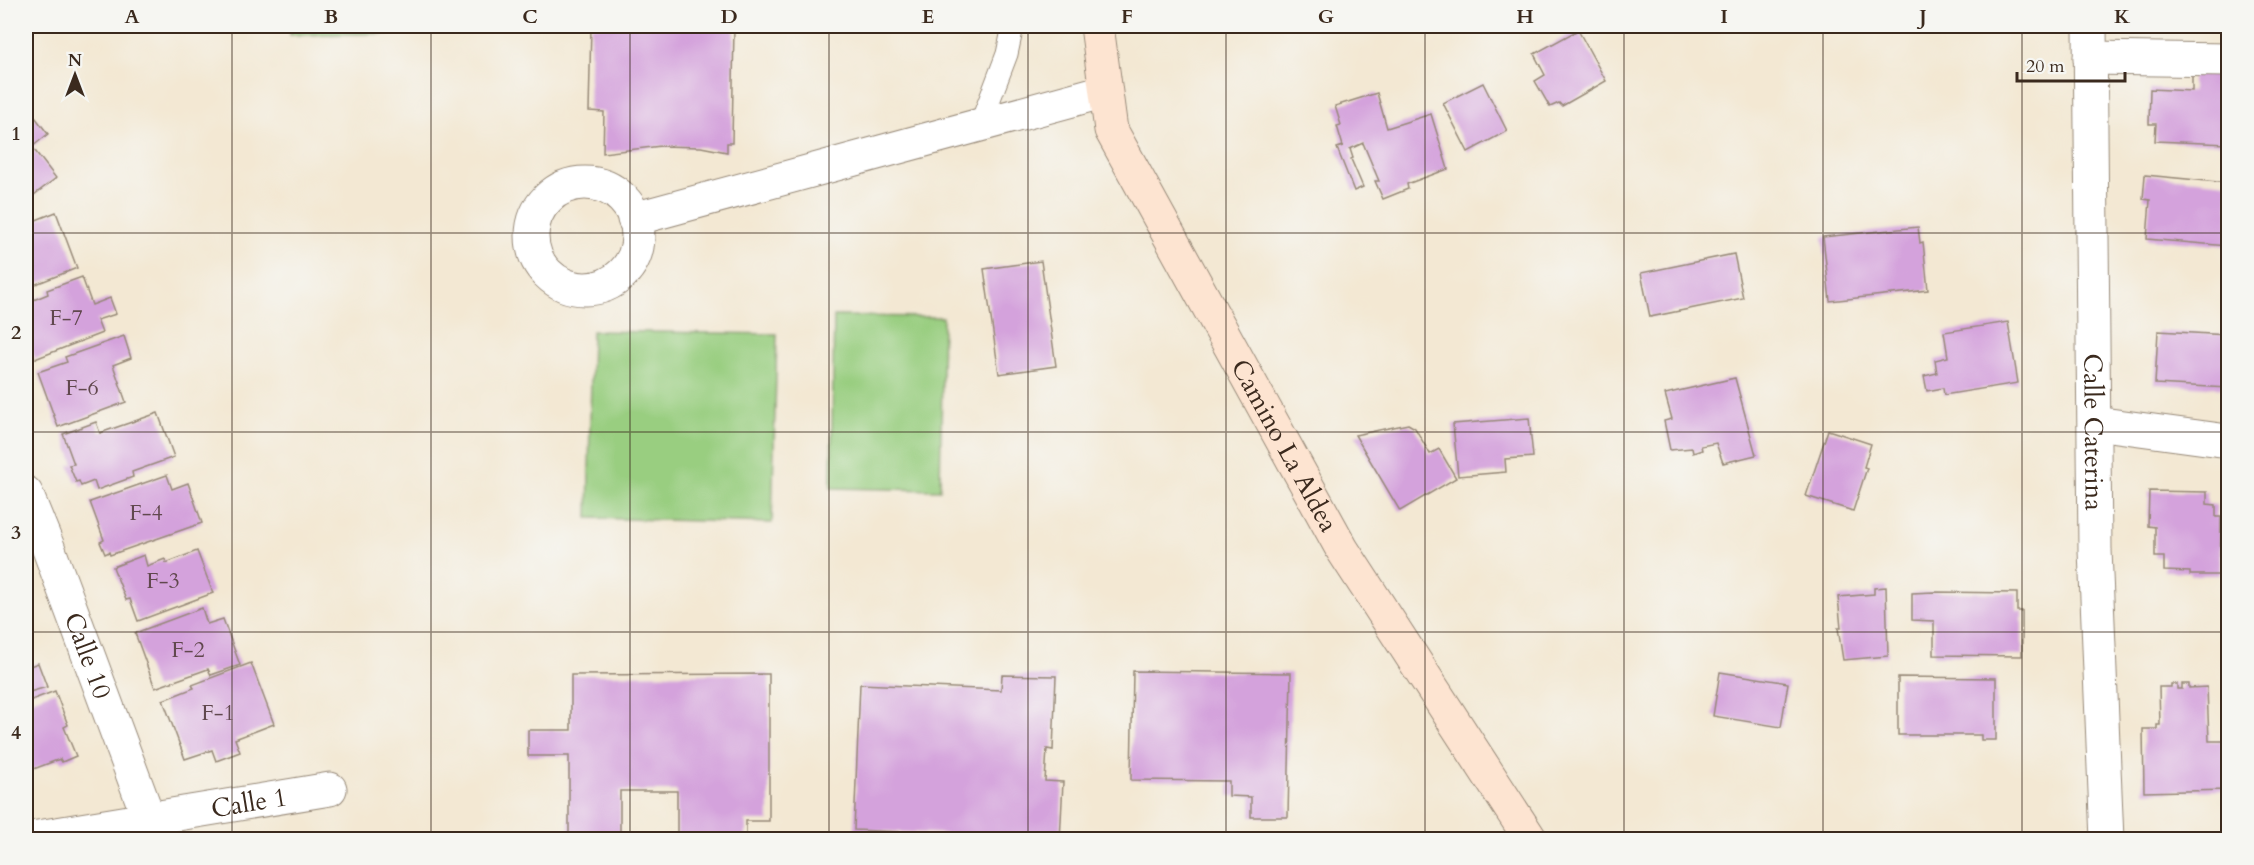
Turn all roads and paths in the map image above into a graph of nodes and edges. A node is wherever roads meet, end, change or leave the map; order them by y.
1 (1013, 26) edge
2 (1097, 26) edge
3 (2090, 26) edge
4 (2090, 58) junction
5 (2229, 60) edge
6 (1105, 91) junction
7 (980, 125) junction
8 (634, 219) dead end
9 (2095, 423) junction
10 (2229, 441) edge
11 (26, 493) edge
12 (330, 789) dead end
13 (149, 819) junction
14 (26, 839) edge
15 (1531, 840) edge
16 (2107, 840) edge

1 - 7 lane
2 - 6 street, Camino La Aldea
3 - 4 street, Calle Caterina
4 - 5 street
4 - 9 street, Calle Caterina
6 - 7 street
6 - 15 street, Camino La Aldea
7 - 8 street
9 - 10 street
9 - 16 street, Calle Caterina
11 - 13 street, Calle 10
12 - 13 street, Calle 1
13 - 14 street, Calle 1

